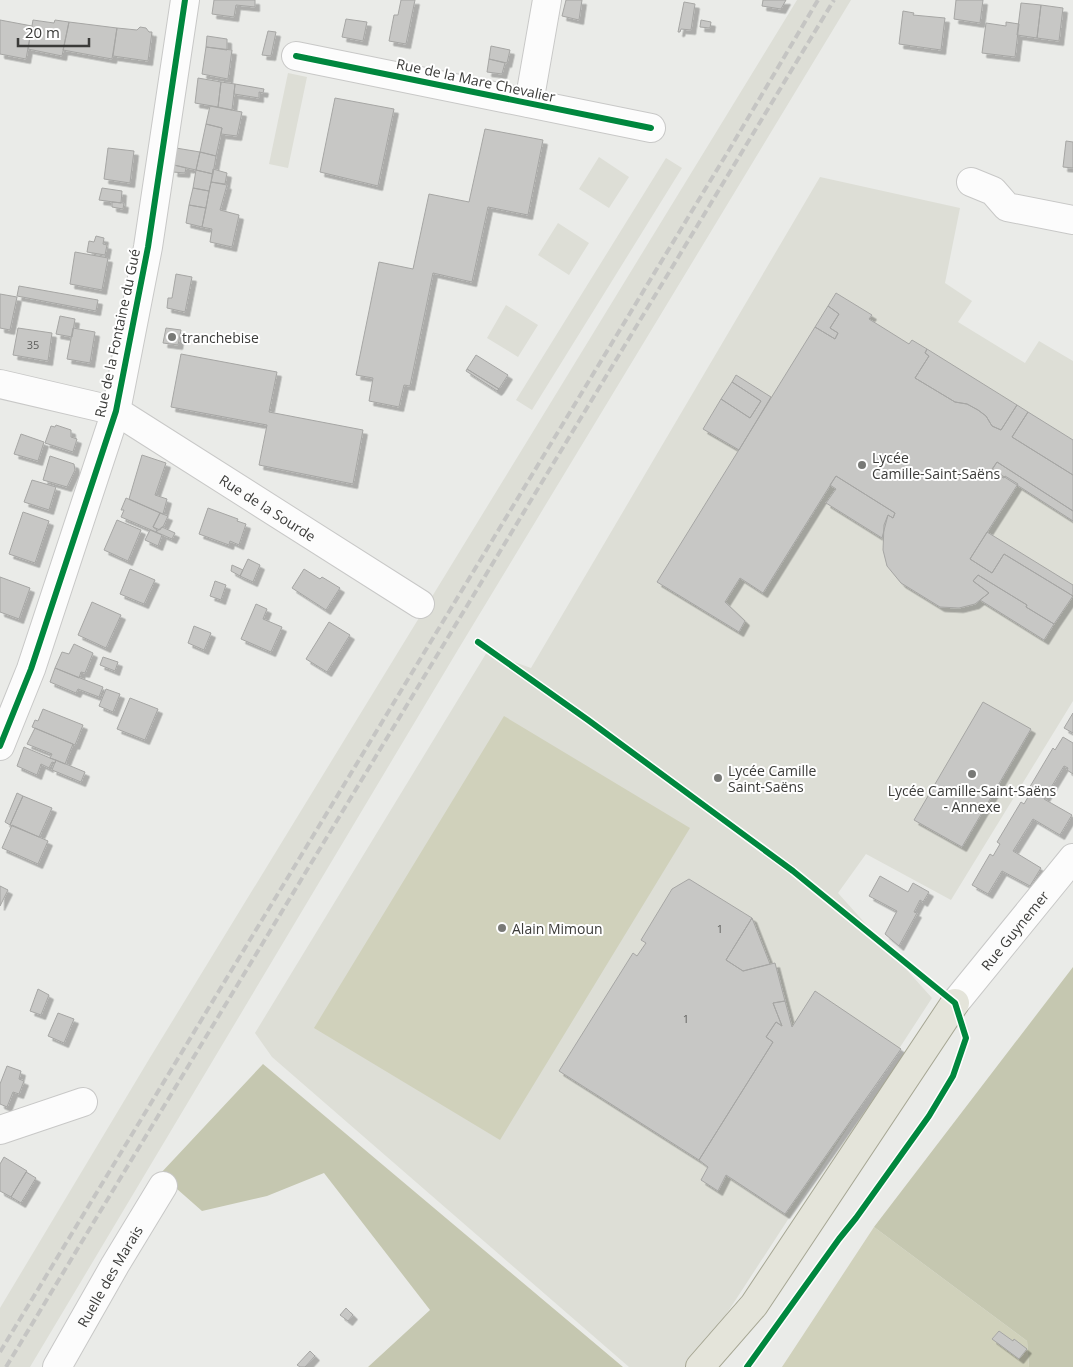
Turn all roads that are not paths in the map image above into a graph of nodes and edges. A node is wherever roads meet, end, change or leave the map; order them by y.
1 (185, 0) edge
2 (548, 0) edge
3 (296, 56) dead end
4 (529, 104) junction
5 (651, 128) dead end
6 (971, 182) dead end
7 (1073, 220) edge
8 (0, 384) edge
9 (116, 411) junction
10 (420, 604) dead end
11 (0, 746) edge
12 (1073, 858) edge
13 (955, 1003) joint
14 (83, 1102) dead end
15 (0, 1130) edge
16 (163, 1186) dead end
17 (57, 1367) edge
18 (700, 1367) edge

1 - 9 street, Rue de la Fontaine du Gué
2 - 4 street, Rue de la Mare Chevalier
3 - 4 street, Rue de la Mare Chevalier
4 - 5 street, Rue de la Mare Chevalier
6 - 7 street
8 - 9 street, Rue de la Sourde
9 - 10 street, Rue de la Sourde
9 - 11 street, Rue de la Fontaine du Gué
12 - 13 street, Rue Guynemer
13 - 18 main road
14 - 15 street
16 - 17 street, Ruelle des Marais

